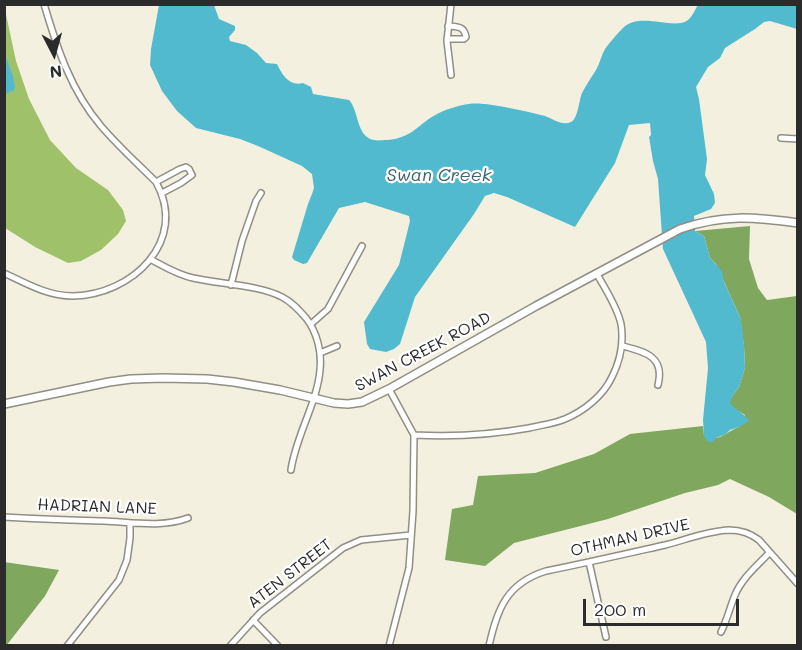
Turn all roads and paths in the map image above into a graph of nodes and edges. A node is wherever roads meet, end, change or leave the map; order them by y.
1 (44, 4) edge
2 (451, 4) edge
3 (448, 26) junction
4 (447, 39) junction
5 (451, 75) dead end
6 (781, 138) dead end
7 (798, 140) edge
8 (156, 182) junction
9 (162, 193) junction
10 (261, 193) dead end
11 (798, 223) edge
12 (362, 246) dead end
13 (152, 260) junction
14 (4, 273) edge
15 (597, 274) junction
16 (231, 285) junction
17 (311, 324) junction
18 (337, 346) dead end
19 (623, 346) junction
20 (320, 353) junction
21 (658, 385) dead end
22 (388, 390) junction
23 (313, 398) junction
24 (4, 404) edge
25 (414, 435) junction
26 (291, 470) dead end
27 (4, 517) edge
28 (188, 518) dead end
29 (130, 523) junction
30 (411, 535) junction
31 (769, 553) junction
32 (589, 562) junction
33 (798, 584) edge
34 (253, 620) junction
35 (721, 632) dead end
36 (606, 637) dead end
37 (67, 645) edge
38 (230, 645) edge
39 (278, 645) edge
40 (389, 645) edge
41 (489, 645) edge

1 - 8 street
2 - 3 street
3 - 4 street
3 - 4 street
4 - 5 street
6 - 7 street
8 - 9 street
8 - 9 street
9 - 13 street
10 - 16 street
11 - 15 street, SWAN CREEK ROAD
12 - 17 street
13 - 14 street
13 - 16 street
15 - 19 street
15 - 22 street, SWAN CREEK ROAD
16 - 17 street
17 - 20 street
18 - 20 street
19 - 21 street
19 - 25 street
20 - 23 street
22 - 23 street, SWAN CREEK ROAD
22 - 25 street
23 - 24 street, SWAN CREEK ROAD
23 - 26 street
25 - 30 street
27 - 29 street, HADRIAN LANE
28 - 29 street, HADRIAN LANE
29 - 37 street
30 - 34 street, ATEN STREET
30 - 40 street
31 - 32 street, OTHMAN DRIVE
31 - 33 street, OTHMAN DRIVE
31 - 35 street
32 - 36 street
32 - 41 street, OTHMAN DRIVE
34 - 38 street, ATEN STREET
34 - 39 street

